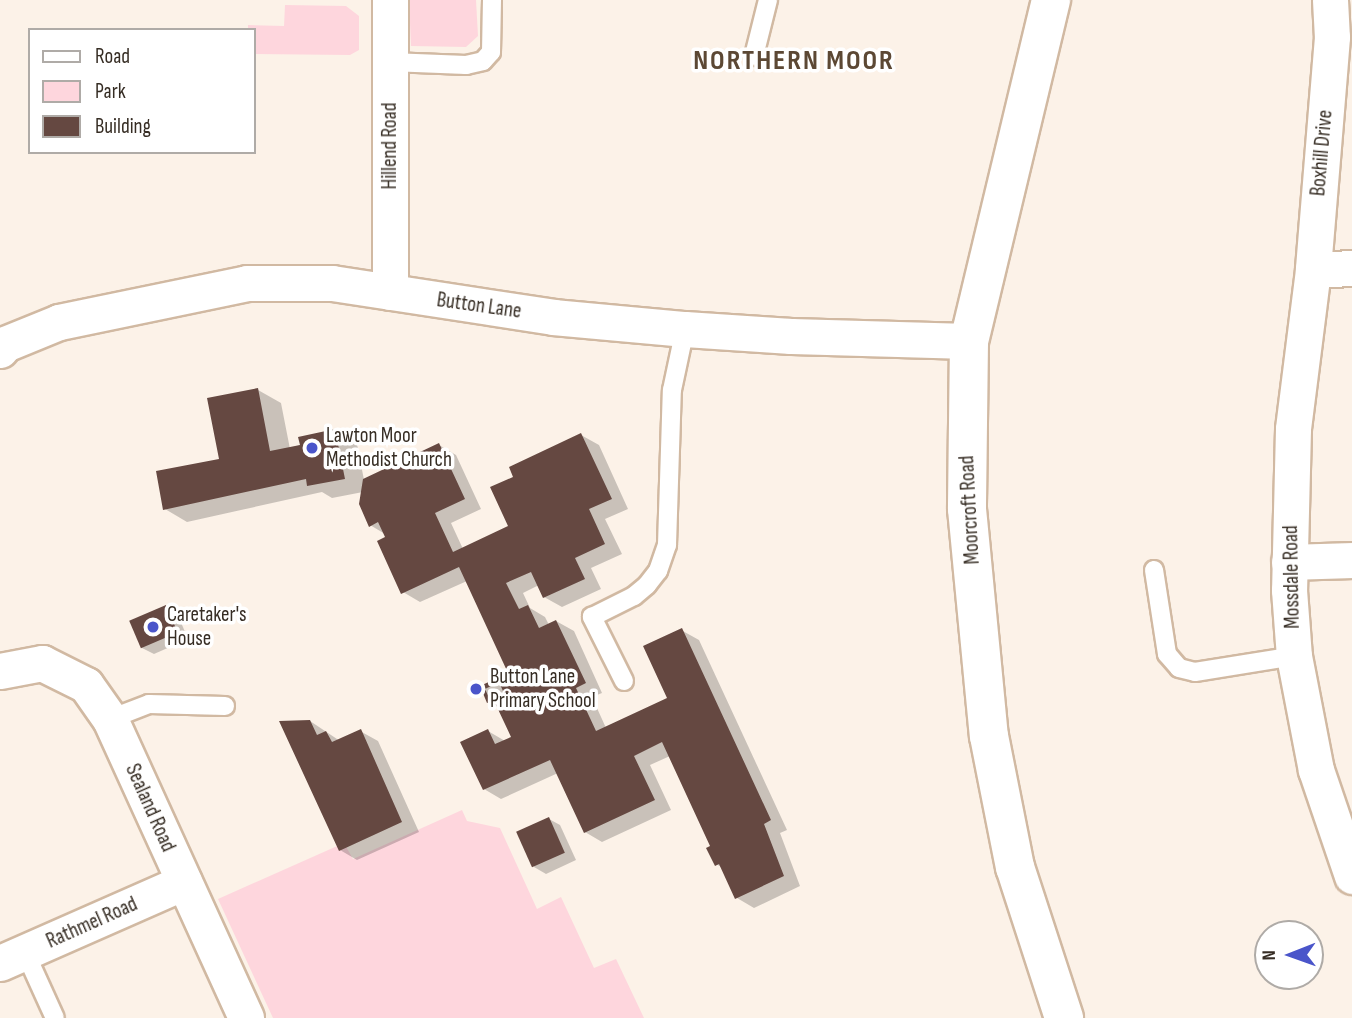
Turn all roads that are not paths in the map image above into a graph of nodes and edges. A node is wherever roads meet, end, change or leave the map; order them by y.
1 (390, 0) edge
2 (492, 0) edge
3 (768, 0) edge
4 (1051, 0) edge
5 (1330, 0) edge
6 (1342, 36) edge
7 (754, 56) dead end
8 (390, 62) junction
9 (1352, 268) edge
10 (1313, 270) junction
11 (390, 292) junction
12 (685, 329) junction
13 (2, 337) edge
14 (969, 341) junction
15 (1352, 560) edge
16 (1289, 562) junction
17 (1154, 570) dead end
18 (1294, 656) junction
19 (0, 671) edge
20 (624, 681) dead end
21 (225, 706) dead end
22 (110, 719) junction
23 (1352, 876) edge
24 (184, 882) junction
25 (13, 957) edge
26 (55, 1018) edge
27 (246, 1018) edge
28 (1064, 1018) edge

1 - 8 street, Hillend Road
2 - 8 lane
3 - 7 lane
4 - 14 street, Moorcroft Road
5 - 6 street, Boxhill Drive
6 - 10 street, Boxhill Drive
8 - 11 street, Hillend Road
9 - 10 street
10 - 16 street, Mossdale Road
11 - 12 street, Button Lane
11 - 13 street, Button Lane
12 - 14 street, Button Lane
12 - 20 lane
14 - 28 street, Moorcroft Road
15 - 16 street
16 - 18 street, Mossdale Road
17 - 18 lane
18 - 23 street, Mossdale Road
19 - 22 street, Sealand Road
21 - 22 lane
22 - 24 street, Sealand Road
24 - 25 street, Rathmel Road
24 - 27 street, Sealand Road
25 - 26 lane

